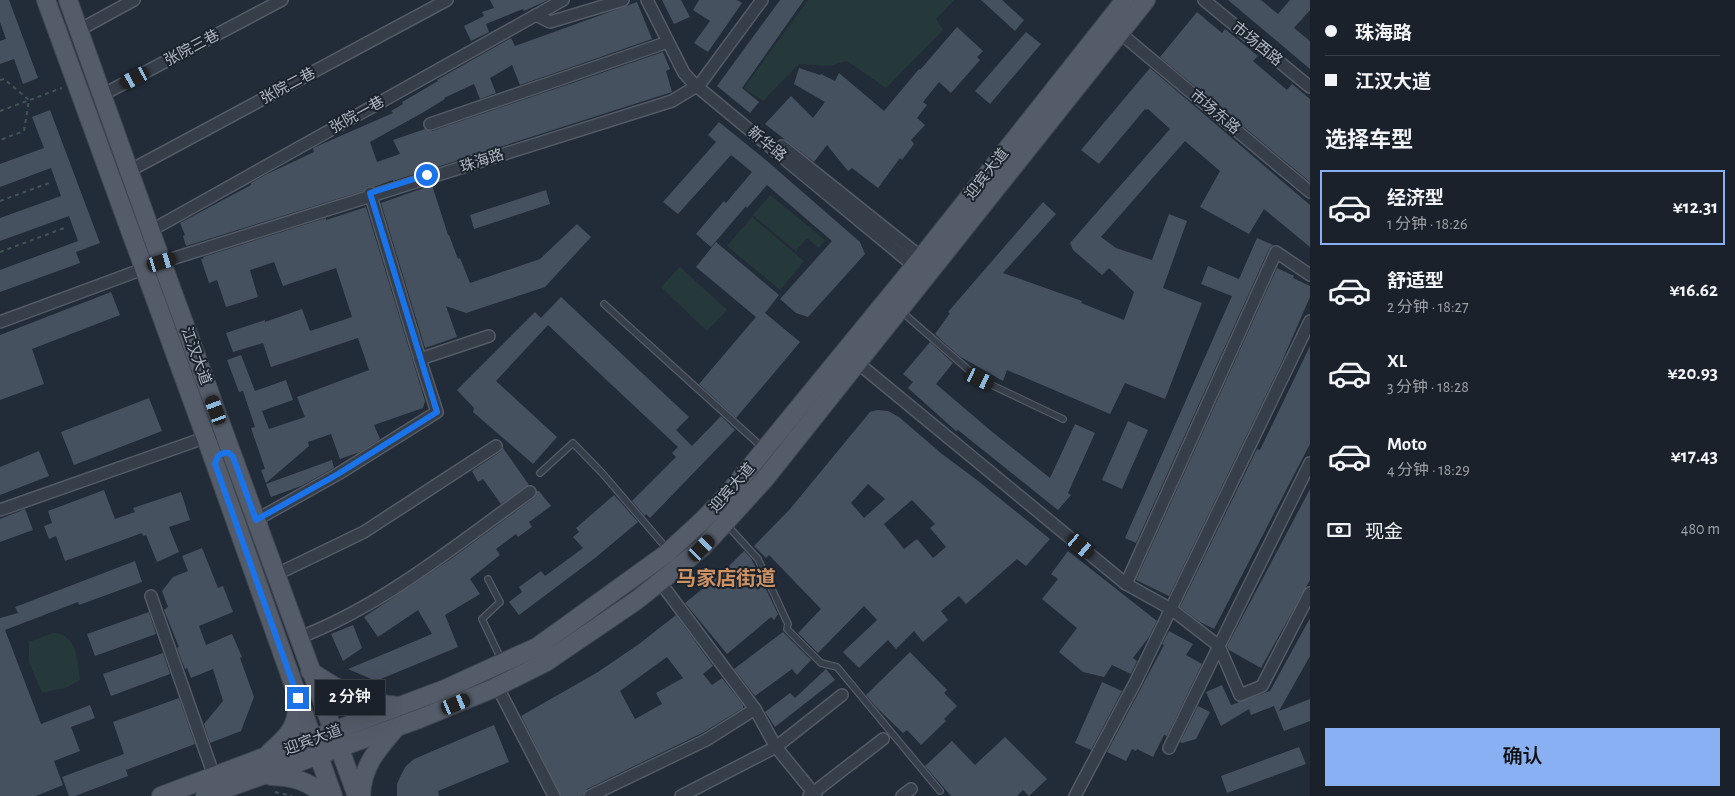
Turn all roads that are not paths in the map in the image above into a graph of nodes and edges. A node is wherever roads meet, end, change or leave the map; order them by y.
1 (46, 0) edge
2 (68, 0) edge
3 (134, 0) edge
4 (282, 0) edge
5 (440, 0) edge
6 (447, 0) edge
7 (556, 0) edge
8 (563, 0) edge
9 (623, 0) edge
10 (647, 0) edge
11 (655, 0) edge
12 (757, 0) edge
13 (762, 0) edge
14 (1125, 0) edge
15 (1146, 0) edge
16 (1204, 0) edge
17 (536, 15) junction
18 (79, 30) junction
19 (1120, 33) junction
20 (668, 42) junction
21 (698, 83) junction
22 (1310, 87) edge
23 (102, 95) junction
24 (430, 124) dead end
25 (129, 169) junction
26 (1310, 192) edge
27 (371, 195) junction
28 (150, 229) junction
29 (161, 260) junction
30 (918, 261) junction
31 (143, 269) junction
32 (1310, 275) edge
33 (604, 304) dead end
34 (900, 310) junction
35 (1310, 321) edge
36 (0, 322) edge
37 (489, 336) dead end
38 (851, 357) junction
39 (420, 360) junction
40 (216, 410) junction
41 (198, 416) junction
42 (1063, 419) dead end
43 (224, 431) junction
44 (206, 438) junction
45 (496, 446) dead end
46 (764, 449) junction
47 (233, 457) junction
48 (1310, 463) edge
49 (215, 464) junction
50 (540, 473) dead end
51 (530, 492) dead end
52 (0, 510) edge
53 (256, 520) junction
54 (726, 524) junction
55 (669, 551) junction
56 (275, 574) junction
57 (488, 578) dead end
58 (660, 582) junction
59 (1126, 584) junction
60 (1310, 593) edge
61 (151, 596) dead end
62 (1170, 609) junction
63 (298, 638) junction
64 (1219, 646) junction
65 (503, 663) junction
66 (310, 671) junction
67 (497, 686) junction
68 (842, 695) dead end
69 (298, 698) junction
70 (402, 706) junction
71 (755, 709) junction
72 (396, 727) junction
73 (883, 739) dead end
74 (336, 740) junction
75 (316, 747) junction
76 (776, 747) junction
77 (1168, 748) dead end
78 (264, 758) junction
79 (262, 775) junction
80 (214, 776) junction
81 (940, 791) dead end
82 (813, 795) edge
83 (161, 796) edge
84 (205, 796) edge
85 (324, 796) edge
86 (333, 796) edge
87 (357, 796) edge
88 (361, 796) edge
89 (554, 796) edge
90 (590, 796) edge
91 (681, 796) edge
92 (1075, 796) edge

1 - 31 main road, 江汉大道
2 - 18 main road, 江汉大道
3 - 18 street
4 - 23 street, 张院三巷
5 - 25 street, 张院二巷
6 - 25 street, 张院二巷
7 - 28 street, 张院一巷
8 - 17 street, 张院一巷
9 - 17 street
10 - 20 street, 新华路
11 - 21 street, 新华路
12 - 21 street, 珠海路
13 - 21 street, 珠海路
14 - 30 main road, 迎宾大道
15 - 19 main road, 迎宾大道
16 - 22 street, 市场西路
17 - 28 street, 张院一巷
18 - 23 main road, 江汉大道
19 - 26 street, 市场东路
19 - 34 main road, 迎宾大道
20 - 21 street, 新华路
20 - 24 street
21 - 27 street, 珠海路
21 - 30 street, 新华路
23 - 25 main road, 江汉大道
25 - 28 main road, 江汉大道
27 - 29 street, 珠海路
27 - 39 street
28 - 29 main road, 江汉大道
29 - 31 street, 珠海路
29 - 40 main road, 江汉大道
30 - 38 main road, 迎宾大道
31 - 36 street, 珠海路
31 - 41 main road, 江汉大道
32 - 59 street
33 - 46 lane
34 - 38 main road, 迎宾大道
34 - 42 lane
35 - 62 street
37 - 39 street
38 - 46 main road, 迎宾大道
38 - 54 main road, 迎宾大道
38 - 59 street
39 - 53 street
40 - 41 main road
40 - 43 main road, 江汉大道
41 - 44 main road, 江汉大道
43 - 44 street
43 - 47 main road, 江汉大道
44 - 49 main road, 江汉大道
44 - 52 street
45 - 56 street
46 - 55 main road, 迎宾大道
47 - 49 main road
47 - 53 main road, 江汉大道
48 - 64 street
49 - 69 main road, 江汉大道
50 - 55 lane
51 - 63 street
53 - 56 main road, 江汉大道
54 - 58 main road, 迎宾大道
54 - 81 lane
55 - 65 main road, 迎宾大道
56 - 63 main road, 江汉大道
57 - 65 lane
58 - 67 main road, 迎宾大道
58 - 71 street
59 - 62 street
60 - 64 street
61 - 80 street
62 - 64 street
62 - 92 street
63 - 66 main road, 江汉大道
64 - 77 street
65 - 70 main road, 迎宾大道
66 - 70 main road
66 - 74 main road, 江汉大道
67 - 72 main road, 迎宾大道
67 - 89 street
68 - 76 street
69 - 75 main road, 江汉大道
69 - 78 main road
70 - 74 main road, 迎宾大道
71 - 76 street
71 - 90 street
72 - 74 main road, 迎宾大道
72 - 88 main road
73 - 82 street
74 - 75 main road, 迎宾大道
74 - 87 main road, 江汉大道
75 - 78 main road, 迎宾大道
75 - 79 main road, 迎宾大道
75 - 86 main road, 江汉大道
76 - 82 street
76 - 91 street
78 - 80 main road, 迎宾大道
79 - 84 main road, 迎宾大道
79 - 85 main road
80 - 83 main road, 迎宾大道

